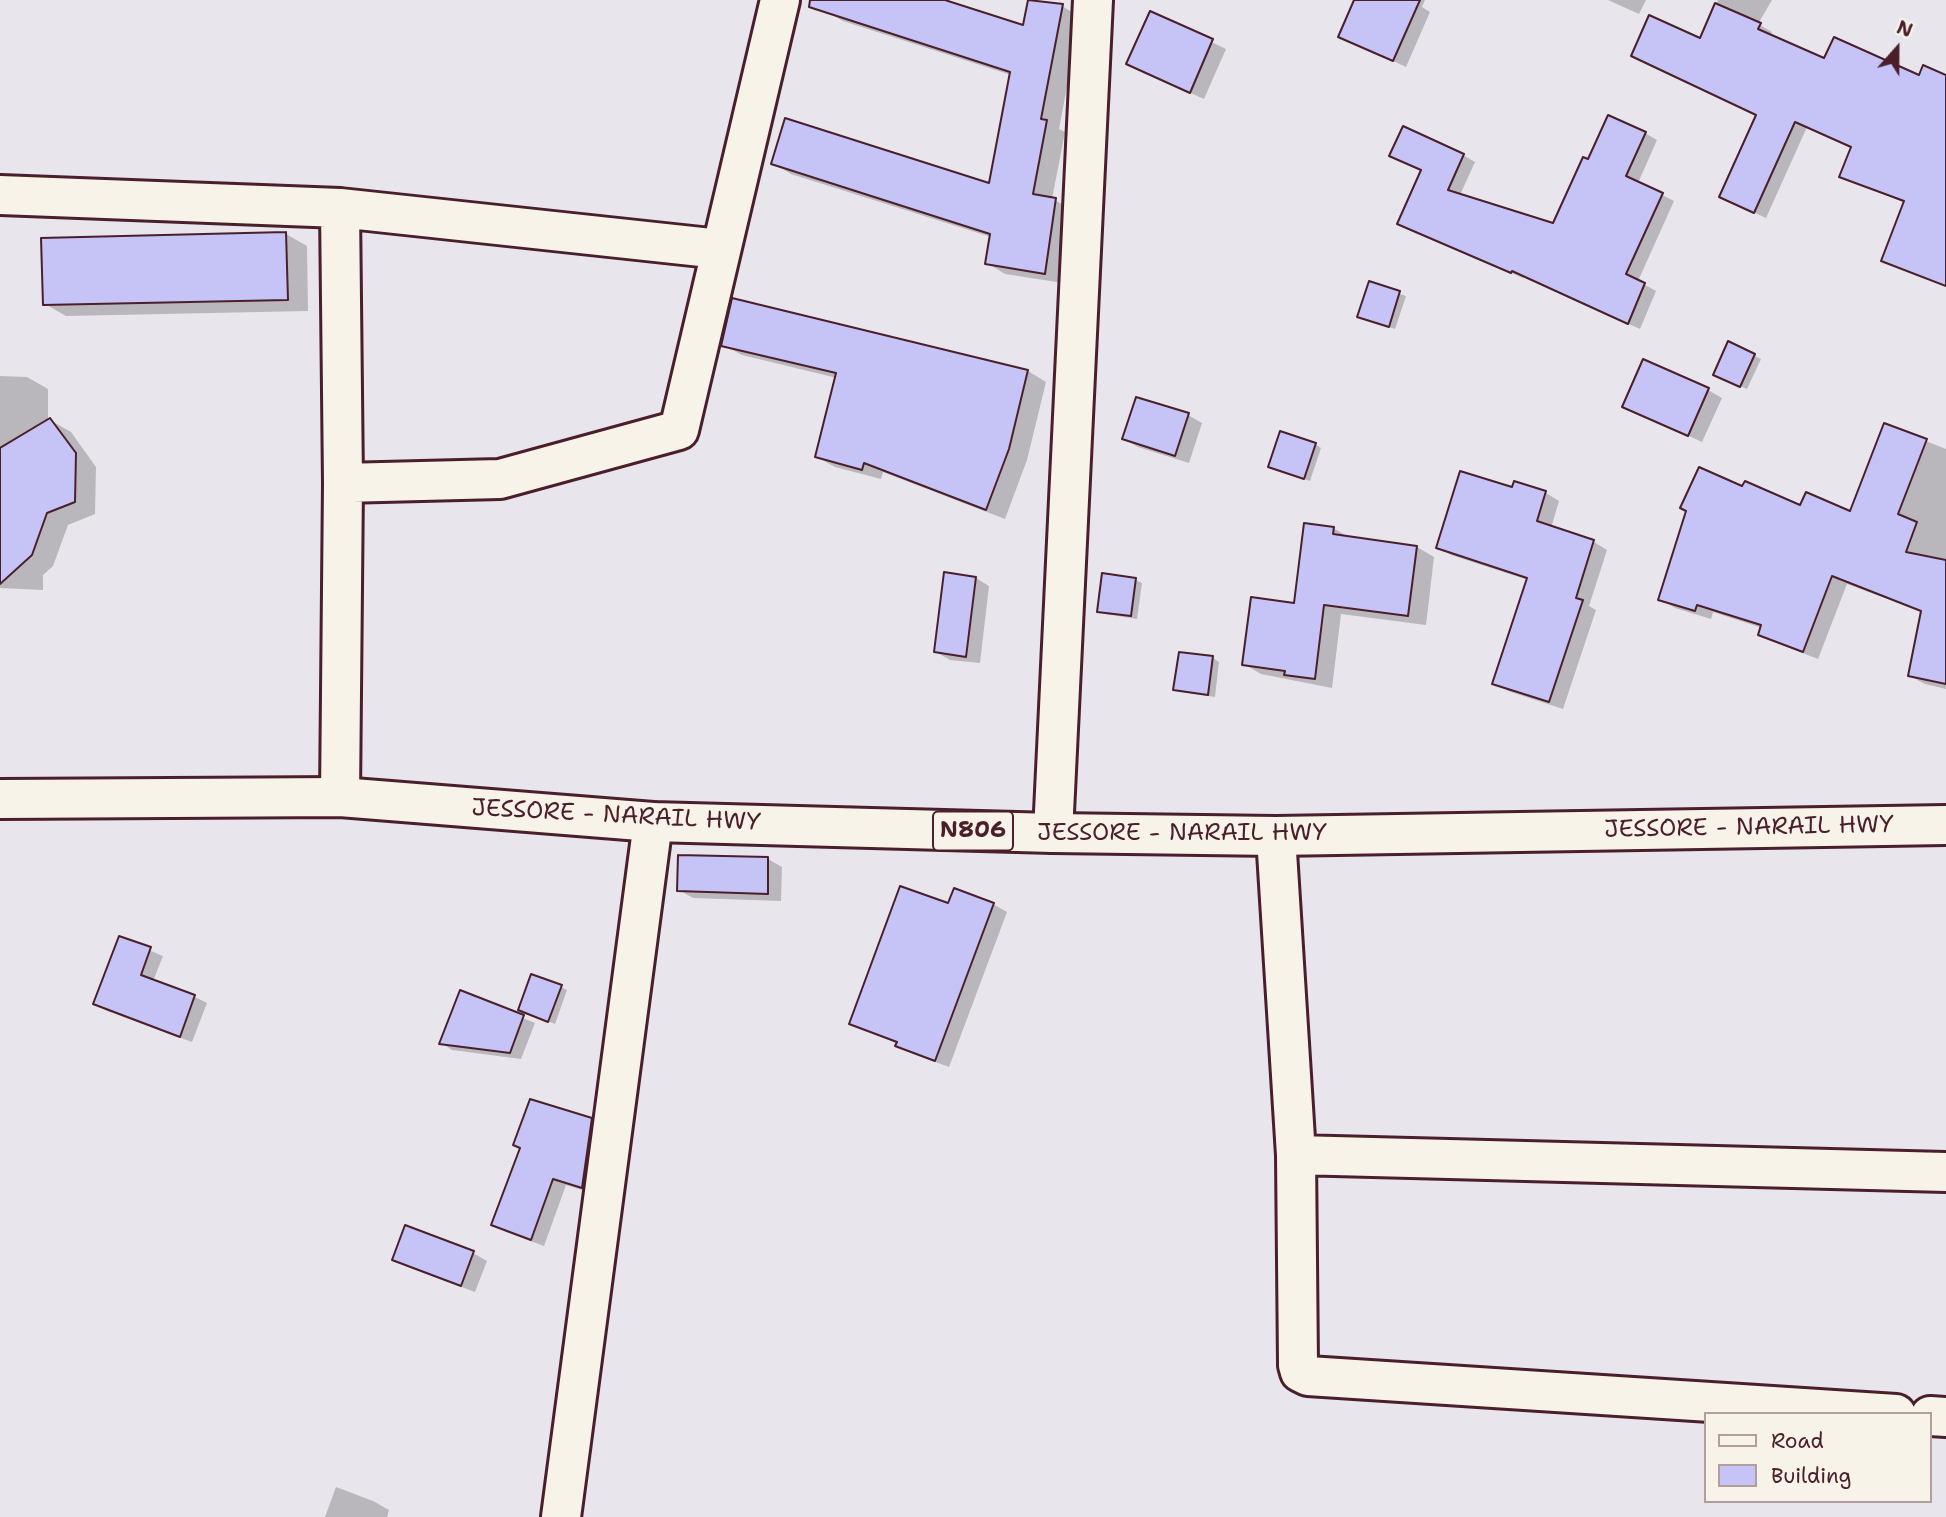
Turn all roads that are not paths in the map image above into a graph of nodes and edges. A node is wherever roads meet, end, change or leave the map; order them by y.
1 (780, 0) edge
2 (1093, 0) edge
3 (0, 195) edge
4 (340, 208) junction
5 (720, 249) junction
6 (343, 483) junction
7 (340, 797) junction
8 (0, 799) edge
9 (653, 822) junction
10 (1946, 825) edge
11 (1052, 833) junction
12 (1276, 836) junction
13 (1296, 1155) junction
14 (1946, 1172) edge
15 (1865, 1412) edge
16 (561, 1517) edge

1 - 5 main road
2 - 11 main road
3 - 4 main road
4 - 5 main road
4 - 6 main road
5 - 6 main road
6 - 7 main road
7 - 8 main road, JESSORE - NARAIL HWY / N806
7 - 9 main road, JESSORE - NARAIL HWY / N806
9 - 11 main road, JESSORE - NARAIL HWY / N806
9 - 16 main road
10 - 12 main road, JESSORE - NARAIL HWY / N806
11 - 12 main road, JESSORE - NARAIL HWY / N806
12 - 13 main road
13 - 14 main road
13 - 15 main road

